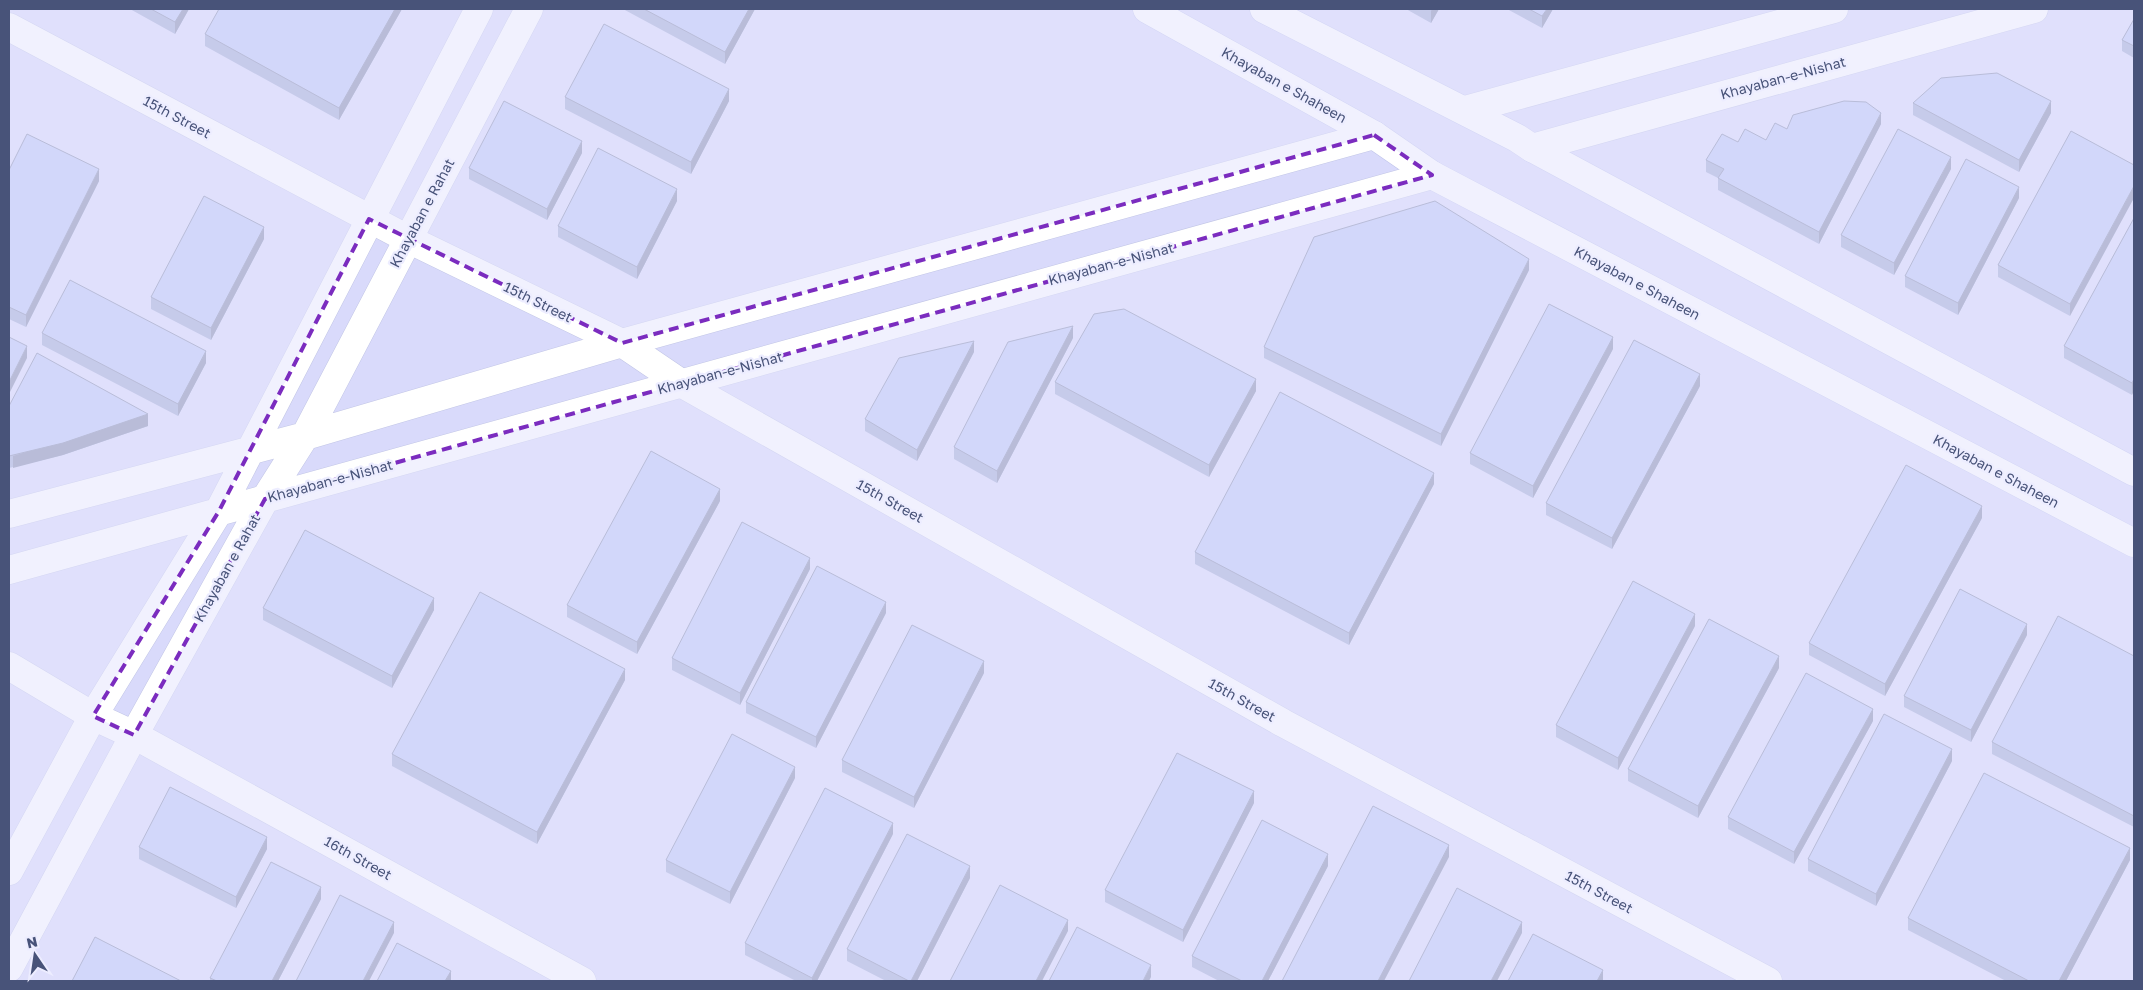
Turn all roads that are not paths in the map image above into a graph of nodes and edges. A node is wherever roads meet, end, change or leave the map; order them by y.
1 (479, 9) edge
2 (529, 9) edge
3 (1147, 9) edge
4 (1264, 9) edge
5 (1834, 9) edge
6 (2034, 9) edge
7 (9, 27) edge
8 (1465, 110) junction
9 (1374, 135) junction
10 (1532, 148) junction
11 (1432, 175) junction
12 (370, 219) junction
13 (408, 240) junction
14 (622, 343) junction
15 (682, 383) junction
16 (305, 436) junction
17 (250, 450) junction
18 (2134, 472) edge
19 (265, 499) junction
20 (218, 511) junction
21 (9, 514) edge
22 (2134, 544) edge
23 (9, 570) edge
24 (9, 666) edge
25 (93, 716) junction
26 (134, 735) junction
27 (9, 871) edge
28 (9, 968) edge
29 (582, 981) edge
30 (1768, 981) edge

1 - 12 street
2 - 13 street, Khayaban e Rahat
3 - 9 street, Khayaban e Shaheen
4 - 8 street
5 - 8 street
6 - 10 street, Khayaban-e-Nishat
7 - 12 street, 15th Street
8 - 10 street
9 - 11 street, Khayaban e Shaheen
9 - 14 street
10 - 18 street
11 - 15 street, Khayaban-e-Nishat
11 - 22 street, Khayaban e Shaheen
12 - 13 street, 15th Street
12 - 17 street
13 - 14 street, 15th Street
13 - 16 street, Khayaban e Rahat
14 - 15 street, 15th Street
14 - 16 street
15 - 19 street, Khayaban-e-Nishat
15 - 30 street, 15th Street
16 - 17 street
16 - 19 street, Khayaban e Rahat
17 - 20 street
17 - 21 street
19 - 20 street, Khayaban-e-Nishat
19 - 26 street, Khayaban e Rahat
20 - 23 street, Khayaban-e-Nishat
20 - 25 street
24 - 25 street, 16th Street
25 - 26 street, 16th Street
25 - 27 street
26 - 28 street, Khayaban e Rahat
26 - 29 street, 16th Street

